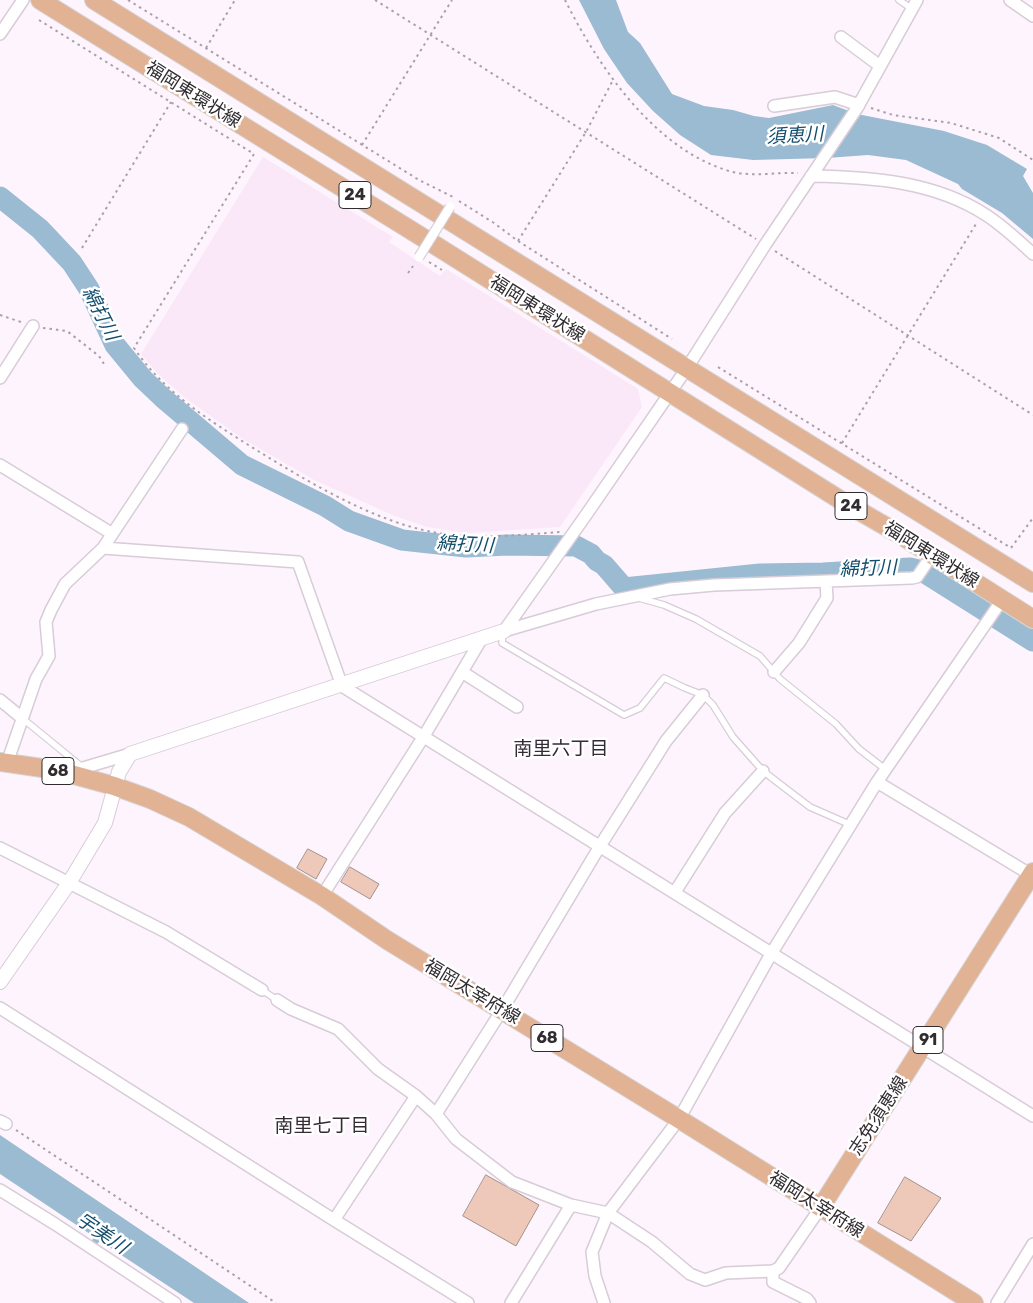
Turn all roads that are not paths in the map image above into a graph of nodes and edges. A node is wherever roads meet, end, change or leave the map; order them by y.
1 (23, 0) edge
2 (40, 0) edge
3 (94, 0) edge
4 (899, 0) edge
5 (1010, 0) edge
6 (914, 4) edge
7 (1033, 16) edge
8 (0, 34) edge
9 (841, 37) dead end
10 (880, 66) junction
11 (774, 106) dead end
12 (858, 106) junction
13 (812, 174) junction
14 (450, 207) dead end
15 (1033, 254) edge
16 (419, 257) road end
17 (32, 326) road end
18 (687, 368) junction
19 (0, 378) edge
20 (669, 392) junction
21 (182, 429) dead end
22 (0, 465) edge
23 (111, 533) junction
24 (102, 548) junction
25 (929, 561) junction
26 (826, 582) junction
27 (1033, 584) edge
28 (632, 596) junction
29 (998, 605) junction
30 (1033, 619) edge
31 (504, 631) junction
32 (482, 638) junction
33 (462, 672) junction
34 (774, 672) junction
35 (342, 686) junction
36 (703, 695) junction
37 (0, 700) edge
38 (517, 707) dead end
39 (22, 718) junction
40 (424, 736) junction
41 (130, 754) junction
42 (4, 763) edge
43 (83, 768) junction
44 (885, 769) junction
45 (56, 770) junction
46 (763, 770) junction
47 (877, 782) junction
48 (114, 786) junction
49 (852, 825) junction
50 (600, 846) junction
51 (0, 848) edge
52 (1032, 874) edge
53 (69, 883) junction
54 (676, 892) junction
55 (322, 896) junction
56 (771, 954) junction
57 (0, 982) edge
58 (262, 990) joint
59 (278, 1000) joint
60 (0, 1008) edge
61 (502, 1010) junction
62 (924, 1046) junction
63 (416, 1096) junction
64 (436, 1114) junction
65 (1033, 1116) edge
66 (680, 1119) junction
67 (0, 1190) edge
68 (571, 1205) junction
69 (821, 1207) junction
70 (608, 1212) junction
71 (334, 1220) junction
72 (1033, 1244) edge
73 (773, 1271) junction
74 (807, 1302) edge
75 (175, 1303) edge
76 (468, 1303) edge
77 (511, 1303) edge
78 (604, 1303) edge
79 (974, 1303) edge
80 (997, 1303) edge

1 - 8 street
2 - 20 main road, 福岡東環状線 / 24
3 - 18 main road, 福岡東環状線 / 24
4 - 6 lane
5 - 7 street
6 - 10 street
9 - 10 street
10 - 12 street
11 - 12 street
12 - 13 street
13 - 15 street
13 - 18 street
14 - 16 street, bridge
17 - 19 street
18 - 20 street
18 - 27 main road, 福岡東環状線 / 24
20 - 25 main road, 福岡東環状線 / 24
20 - 31 street
21 - 23 street
22 - 23 street
23 - 24 street
24 - 35 street
24 - 39 street
25 - 26 street
25 - 29 main road, 福岡東環状線 / 24
26 - 28 street
26 - 34 street
28 - 31 street
28 - 34 lane
29 - 30 main road, 福岡東環状線 / 24
29 - 44 street
31 - 32 street
31 - 36 lane
32 - 33 street
32 - 35 street
33 - 38 street
33 - 40 street
34 - 44 lane
35 - 40 street
35 - 41 street
36 - 46 lane
36 - 50 street
37 - 39 street
39 - 42 street
39 - 43 lane
40 - 50 street
40 - 55 street
41 - 43 street
41 - 48 street
42 - 45 main road, 福岡太宰府線 / 68
43 - 45 street
44 - 47 street
45 - 48 main road, 福岡太宰府線 / 68
46 - 49 lane
46 - 54 street
47 - 49 street
47 - 52 street
48 - 53 street
48 - 55 main road, 福岡太宰府線 / 68
49 - 56 street
50 - 54 street
50 - 61 street
51 - 53 street
52 - 62 main road, 志免須恵線 / 91
53 - 57 street
53 - 58 street
54 - 56 street
55 - 61 main road, 福岡太宰府線 / 68
56 - 62 street
56 - 66 street
58 - 59 lane
59 - 63 street
60 - 71 street
61 - 64 street
61 - 66 main road, 福岡太宰府線 / 68
62 - 65 street
62 - 69 main road, 志免須恵線 / 91
63 - 64 street
63 - 71 street
64 - 68 street
66 - 69 main road, 福岡太宰府線 / 68
66 - 70 street
67 - 75 street
68 - 70 street
68 - 77 street
69 - 73 street
69 - 79 main road, 福岡太宰府線 / 68
70 - 73 street
70 - 78 street
71 - 76 street
72 - 80 street
73 - 74 street

